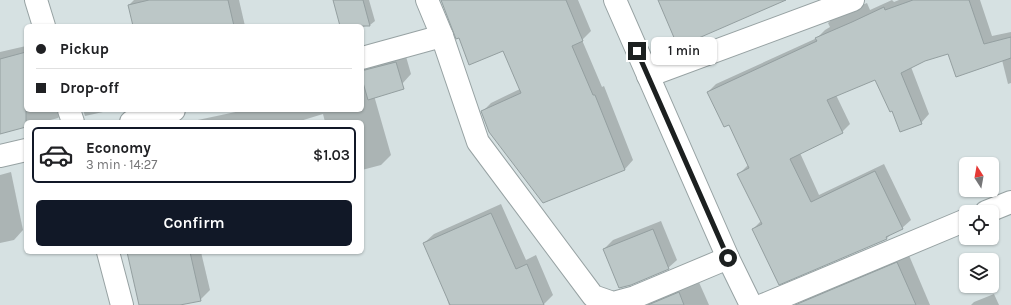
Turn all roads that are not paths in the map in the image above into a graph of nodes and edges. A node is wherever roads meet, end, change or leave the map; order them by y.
1 (36, 0) edge
2 (427, 0) edge
3 (615, 0) edge
4 (853, 0) edge
5 (43, 24) edge
6 (442, 36) junction
7 (364, 57) edge
8 (648, 76) junction
9 (167, 112) edge
10 (138, 120) edge
11 (24, 150) edge
12 (0, 156) edge
13 (1011, 202) edge
14 (999, 207) edge
15 (959, 223) edge
16 (109, 254) edge
17 (728, 258) junction
18 (122, 305) edge
19 (751, 305) edge
20 (763, 305) edge

1 - 5 street
2 - 6 street
3 - 8 street
4 - 8 street
6 - 7 street
6 - 17 street
8 - 17 street
9 - 10 street
11 - 12 street
13 - 14 street
15 - 20 street
16 - 18 street
17 - 19 street

